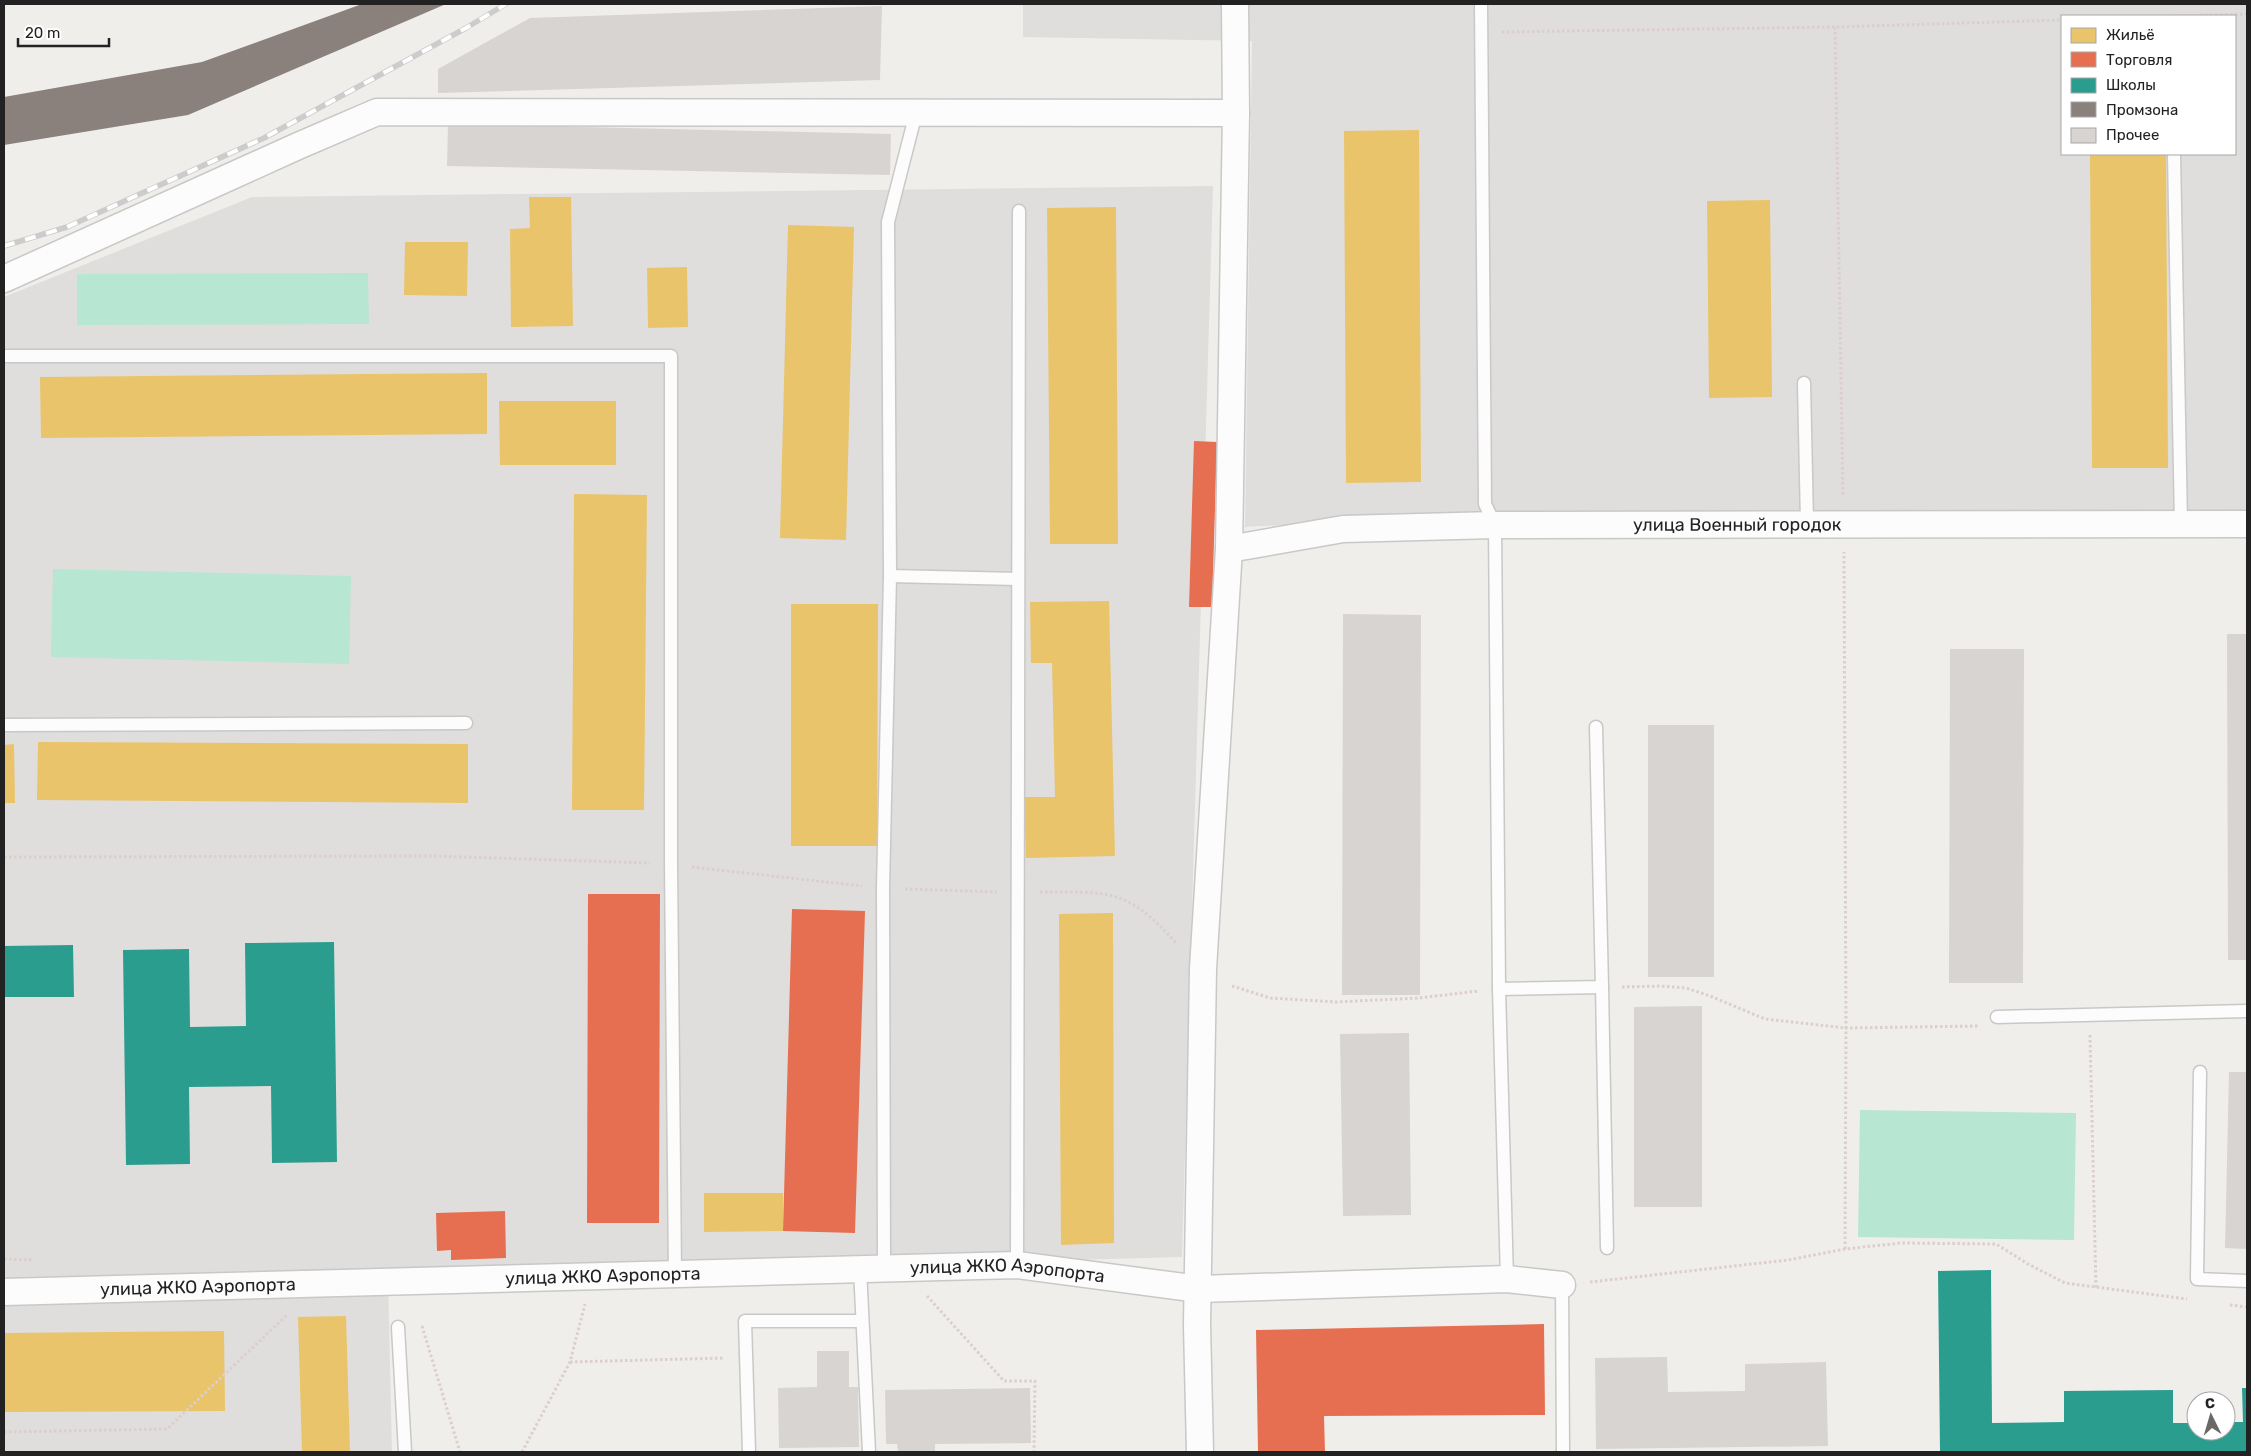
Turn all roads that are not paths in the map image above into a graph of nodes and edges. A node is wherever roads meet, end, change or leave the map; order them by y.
1 (1236, 4) edge
2 (1481, 4) edge
3 (916, 113) junction
4 (1236, 113) junction
5 (2174, 155) edge
6 (1019, 211) dead end
7 (4, 279) edge
8 (4, 356) edge
9 (1804, 383) dead end
10 (1807, 523) junction
11 (2181, 524) junction
12 (2247, 524) edge
13 (1495, 525) junction
14 (1229, 550) junction
15 (890, 576) junction
16 (1018, 579) junction
17 (466, 723) dead end
18 (4, 725) edge
19 (1596, 727) dead end
20 (1602, 987) junction
21 (1499, 990) junction
22 (2247, 1011) edge
23 (1997, 1017) dead end
24 (2200, 1072) dead end
25 (1607, 1248) dead end
26 (1017, 1265) junction
27 (872, 1269) junction
28 (675, 1274) junction
29 (1507, 1279) junction
30 (2247, 1281) edge
31 (1562, 1285) joint
32 (1199, 1289) junction
33 (4, 1292) edge
34 (862, 1321) junction
35 (398, 1327) dead end
36 (405, 1452) edge
37 (750, 1452) edge
38 (869, 1452) edge
39 (1200, 1452) edge
40 (1563, 1452) edge

1 - 4 street
2 - 13 lane
3 - 4 street
3 - 7 street
3 - 15 lane
4 - 14 street
5 - 11 lane
6 - 16 lane
8 - 28 lane
9 - 10 lane
10 - 11 street, улица Военный городок
10 - 13 street, улица Военный городок
11 - 12 street, улица Военный городок
13 - 14 street, улица Военный городок
13 - 21 lane
14 - 32 street
15 - 16 lane
15 - 27 lane
16 - 26 lane
17 - 18 lane
19 - 20 lane
20 - 21 lane
20 - 25 lane
21 - 29 lane
22 - 23 lane
24 - 30 lane
26 - 27 street, улица ЖКО Аэропорта
26 - 32 street, улица ЖКО Аэропорта
27 - 28 street, улица ЖКО Аэропорта
27 - 34 lane
28 - 33 street, улица ЖКО Аэропорта
29 - 31 street, улица ЖКО Аэропорта
29 - 32 street, улица ЖКО Аэропорта
31 - 40 lane
32 - 39 street
34 - 37 lane
34 - 38 lane
35 - 36 lane

